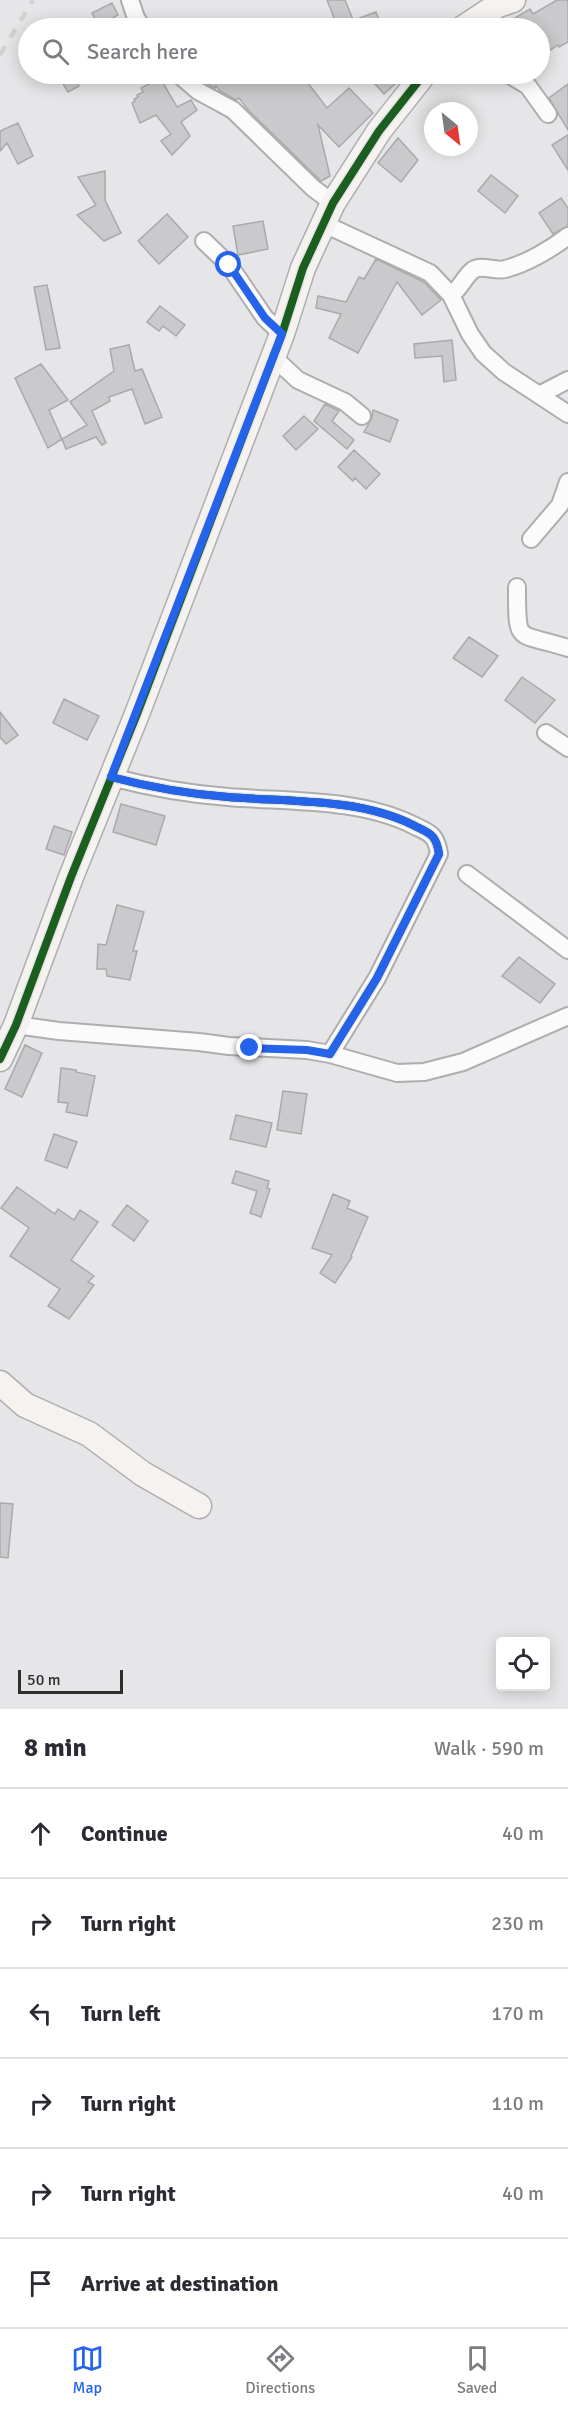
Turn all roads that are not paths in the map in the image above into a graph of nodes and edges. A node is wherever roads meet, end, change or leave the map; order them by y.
1 (130, 0) edge
2 (513, 0) edge
3 (136, 18) edge
4 (478, 18) edge
5 (190, 84) edge
6 (416, 84) edge
7 (525, 84) edge
8 (548, 114) dead end
9 (328, 213) junction
10 (568, 236) edge
11 (204, 242) dead end
12 (451, 295) junction
13 (282, 334) junction
14 (273, 357) junction
15 (568, 380) edge
16 (538, 395) junction
17 (568, 414) edge
18 (362, 416) dead end
19 (568, 482) edge
20 (531, 540) dead end
21 (517, 587) dead end
22 (568, 648) edge
23 (546, 732) dead end
24 (568, 748) edge
25 (111, 777) junction
26 (467, 874) dead end
27 (568, 950) edge
28 (568, 1016) edge
29 (16, 1025) junction
30 (330, 1054) junction
31 (0, 1059) edge
32 (0, 1383) edge
33 (199, 1506) dead end

1 - 3 street
2 - 4 street
5 - 9 street
6 - 9 street
7 - 8 street
9 - 12 street
9 - 13 street
10 - 12 street
11 - 13 street
12 - 16 street
13 - 14 street
14 - 18 street
14 - 25 street
15 - 16 street
16 - 17 street
19 - 20 street
21 - 22 street
23 - 24 street
25 - 29 street
25 - 30 street
26 - 27 street
28 - 30 street
29 - 30 street
29 - 31 street
32 - 33 street

